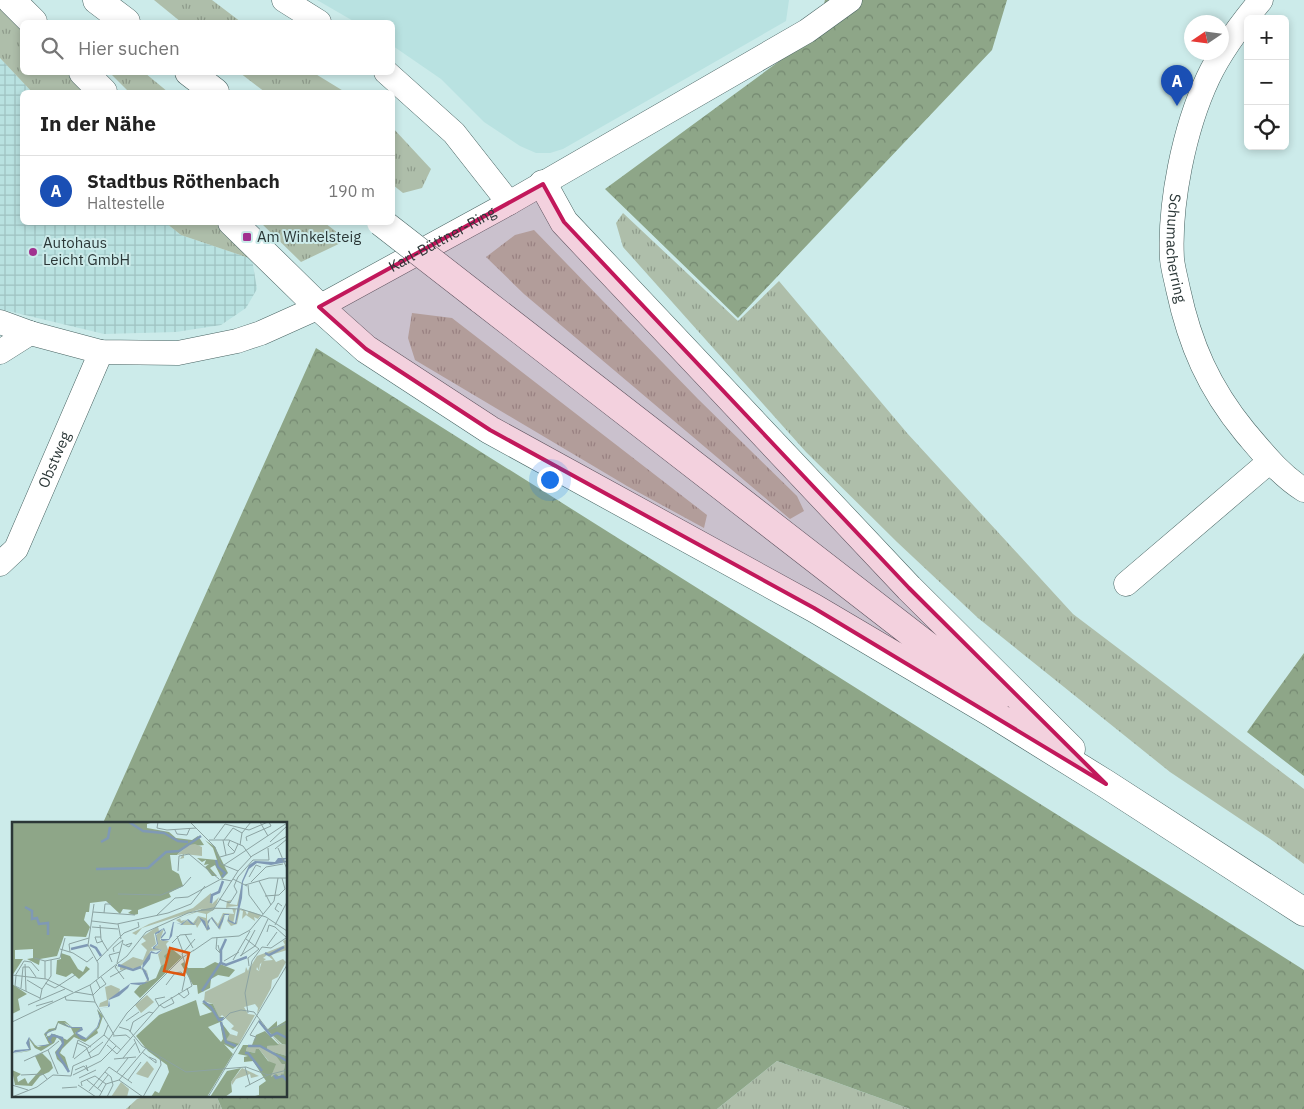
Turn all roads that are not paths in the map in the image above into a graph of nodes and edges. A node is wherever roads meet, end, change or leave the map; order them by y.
1 (11, 0) edge
2 (97, 0) edge
3 (284, 0) edge
4 (850, 0) edge
5 (1261, 0) edge
6 (31, 20) edge
7 (123, 20) edge
8 (316, 20) edge
9 (86, 75) edge
10 (194, 75) edge
11 (389, 75) edge
12 (101, 90) edge
13 (212, 90) edge
14 (543, 184) junction
15 (509, 203) junction
16 (235, 225) edge
17 (384, 225) edge
18 (319, 307) junction
19 (0, 322) edge
20 (30, 333) junction
21 (0, 352) edge
22 (101, 352) junction
23 (1269, 462) junction
24 (1304, 490) edge
25 (0, 564) edge
26 (1126, 584) dead end
27 (1106, 784) junction
28 (1304, 912) edge

1 - 6 main road
2 - 7 main road
3 - 8 street
4 - 14 street, Karl-Büttner-Ring
5 - 23 street, Schumacherring
9 - 12 main road
10 - 13 main road
11 - 15 street
14 - 15 street, Karl-Büttner-Ring
14 - 27 main road
15 - 18 street, Karl-Büttner-Ring
16 - 18 main road
17 - 27 main road, bridge
18 - 22 street, Karl-Büttner-Ring
18 - 27 main road
19 - 20 street, Karl-Büttner-Ring
20 - 21 street
20 - 22 street, Karl-Büttner-Ring
22 - 25 street, Obstweg
23 - 24 street, Schumacherring
23 - 26 street
27 - 28 main road

